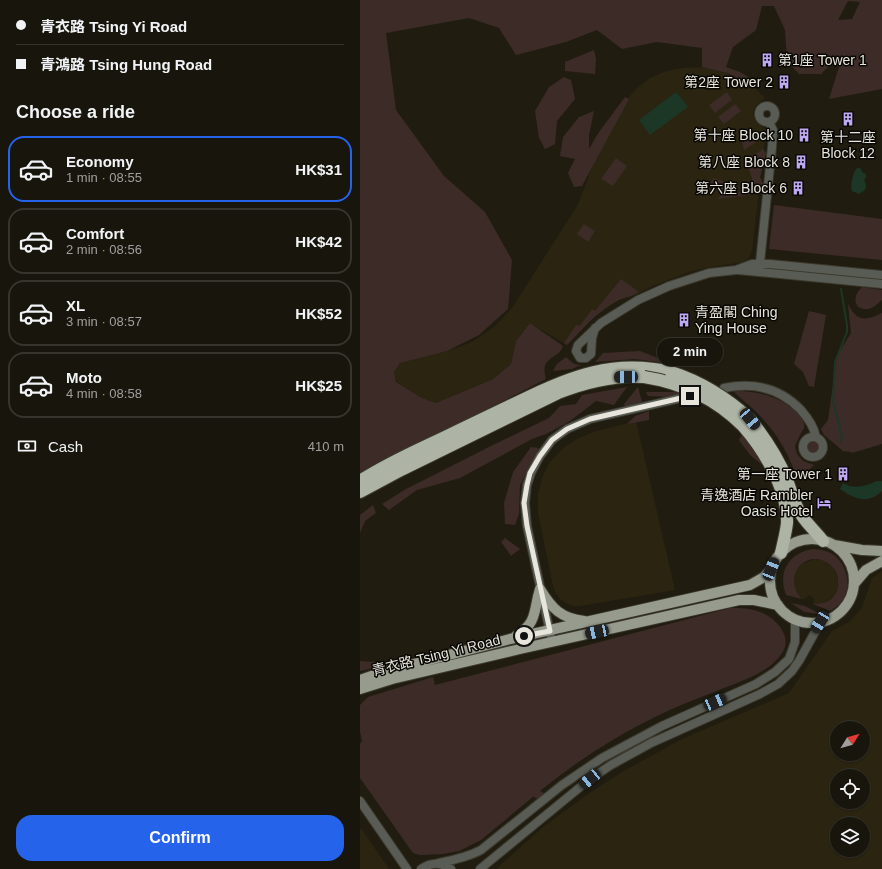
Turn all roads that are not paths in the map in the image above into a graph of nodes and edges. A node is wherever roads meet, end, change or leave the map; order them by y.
1 (770, 122) dead end
2 (759, 268) junction
3 (882, 275) edge
4 (882, 284) edge
5 (595, 328) dead end
6 (724, 388) dead end
7 (690, 396) dead end
8 (746, 422) junction
9 (816, 437) dead end
10 (360, 481) edge
11 (360, 492) edge
12 (829, 543) junction
13 (882, 551) edge
14 (780, 553) junction
15 (882, 561) edge
16 (771, 569) junction
17 (854, 584) junction
18 (540, 589) junction
19 (778, 606) junction
20 (795, 620) junction
21 (590, 622) junction
22 (820, 622) junction
23 (550, 631) junction
24 (510, 639) junction
25 (552, 642) junction
26 (360, 680) edge
27 (360, 689) edge
28 (360, 801) edge
29 (439, 863) junction
30 (408, 869) edge
31 (421, 869) edge
32 (451, 869) edge
33 (480, 869) edge

1 - 2 street
2 - 3 street
2 - 4 street
2 - 5 street
6 - 9 street
7 - 18 street
8 - 10 highway, bridge
8 - 11 highway, bridge
8 - 12 highway
8 - 14 highway
12 - 13 main road, 青衣路 Tsing Yi Road
12 - 14 main road, 青衣路 Tsing Yi Road
12 - 17 main road
14 - 16 main road, 青衣路 Tsing Yi Road
15 - 17 main road
16 - 19 main road, 青衣路 Tsing Yi Road
16 - 21 main road, 青衣路 Tsing Yi Road
17 - 22 main road
18 - 21 main road
18 - 23 street
18 - 24 main road
19 - 20 main road, 青衣路 Tsing Yi Road
19 - 25 main road, 青衣路 Tsing Yi Road
20 - 22 main road
20 - 29 street
21 - 23 main road, 青衣路 Tsing Yi Road
22 - 33 street
23 - 24 main road, 青衣路 Tsing Yi Road
23 - 25 street
24 - 26 main road, 青衣路 Tsing Yi Road
25 - 27 main road, 青衣路 Tsing Yi Road
28 - 30 street
29 - 31 street
29 - 32 street

